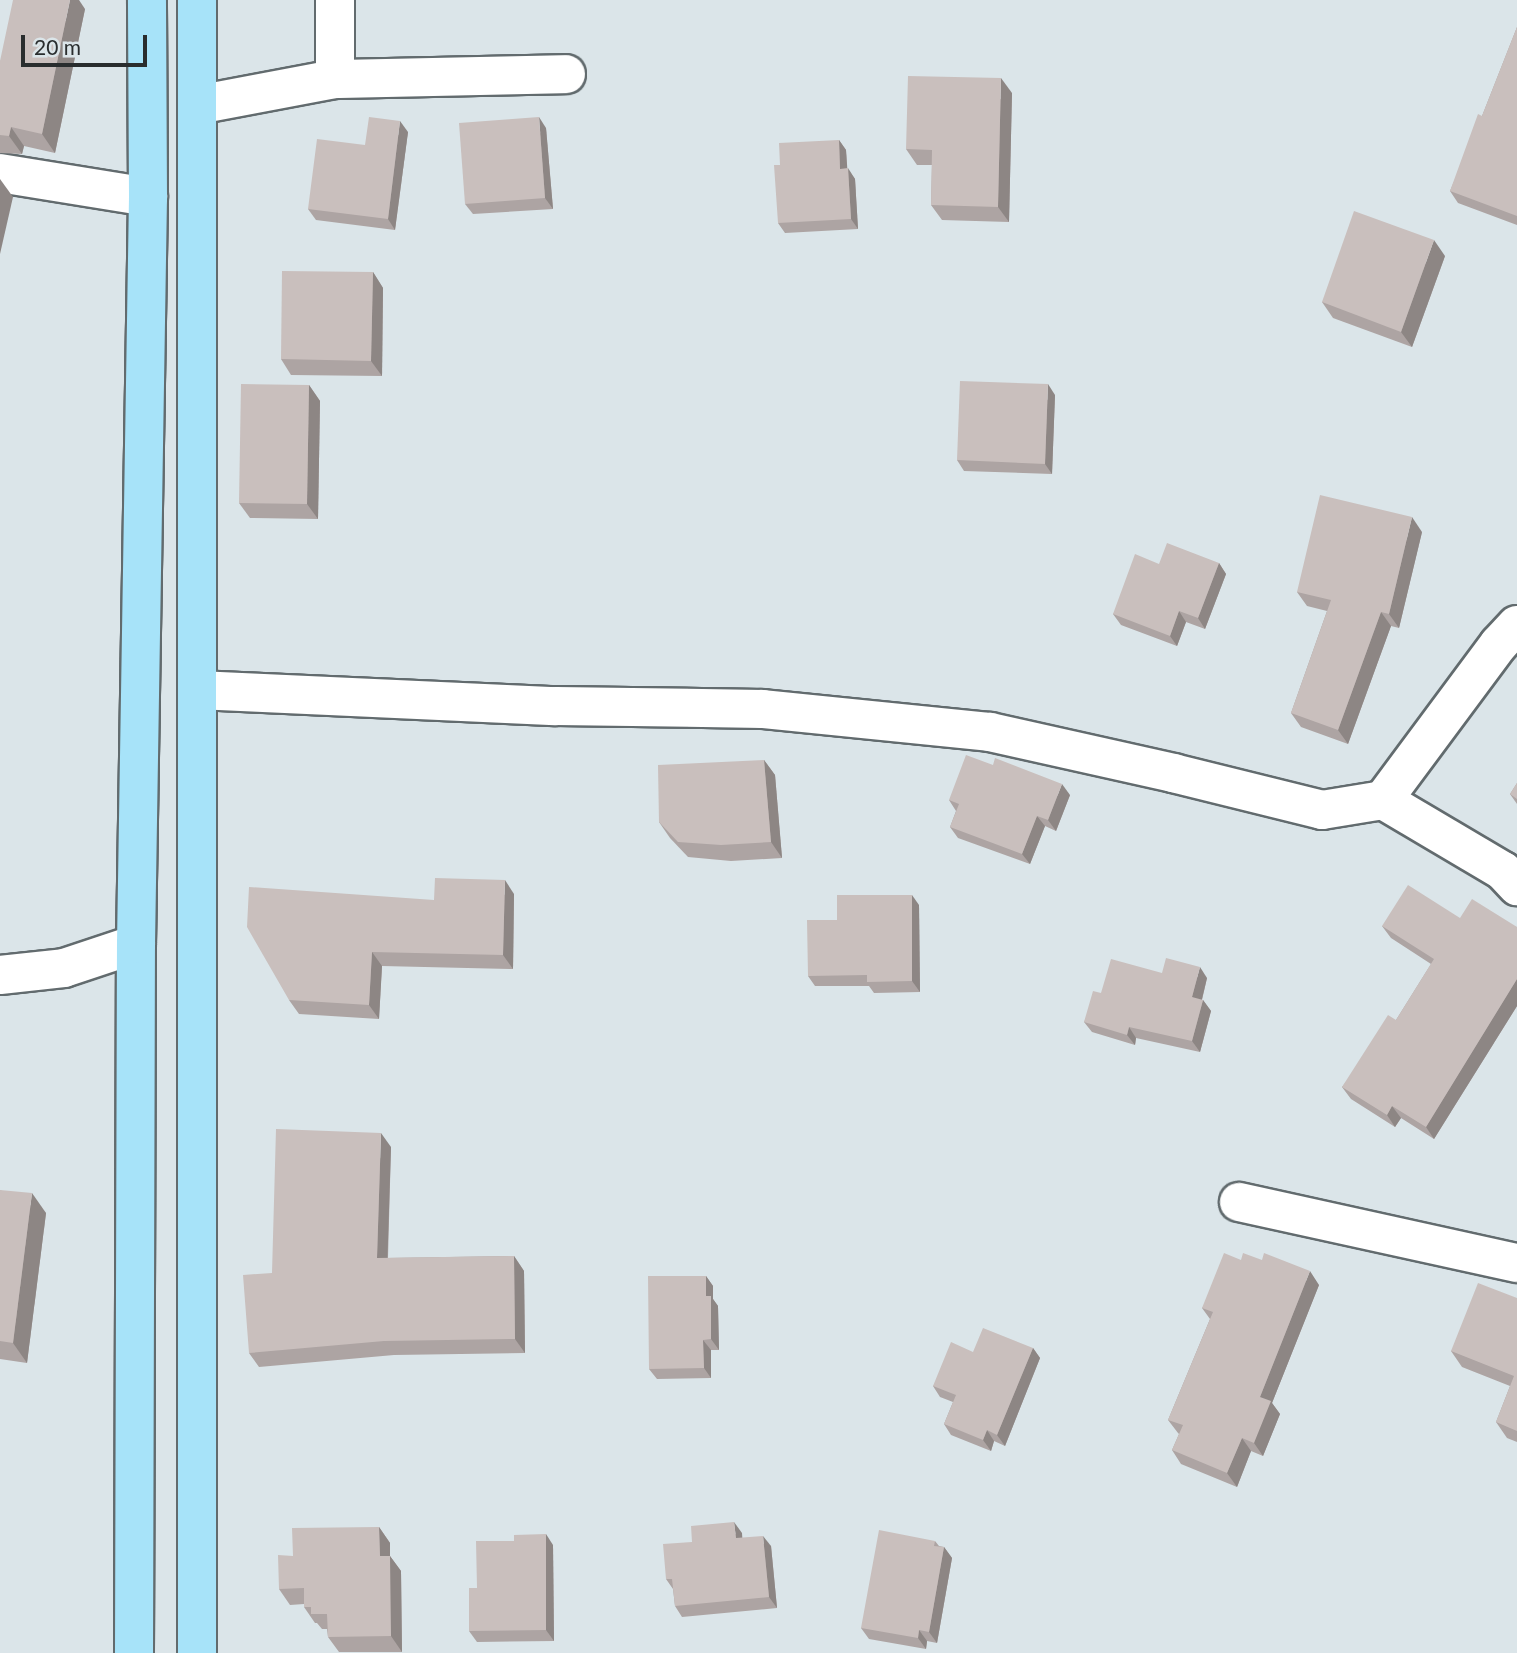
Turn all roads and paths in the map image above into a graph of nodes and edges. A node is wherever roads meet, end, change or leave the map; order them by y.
1 (147, 0) edge
2 (197, 0) edge
3 (335, 0) edge
4 (566, 74) dead end
5 (335, 79) junction
6 (197, 105) junction
7 (0, 173) edge
8 (148, 197) junction
9 (1517, 625) edge
10 (197, 690) junction
11 (1383, 800) junction
12 (1517, 886) edge
13 (136, 944) junction
14 (0, 975) edge
15 (1239, 1202) dead end
16 (1517, 1264) edge
17 (134, 1653) edge
18 (197, 1653) edge

1 - 8 main road
2 - 6 main road
3 - 5 street
4 - 5 street
5 - 6 street
6 - 10 main road
7 - 8 street
8 - 13 main road
9 - 11 street
10 - 11 street
10 - 18 main road
11 - 12 street
13 - 14 street
13 - 17 main road
15 - 16 street

